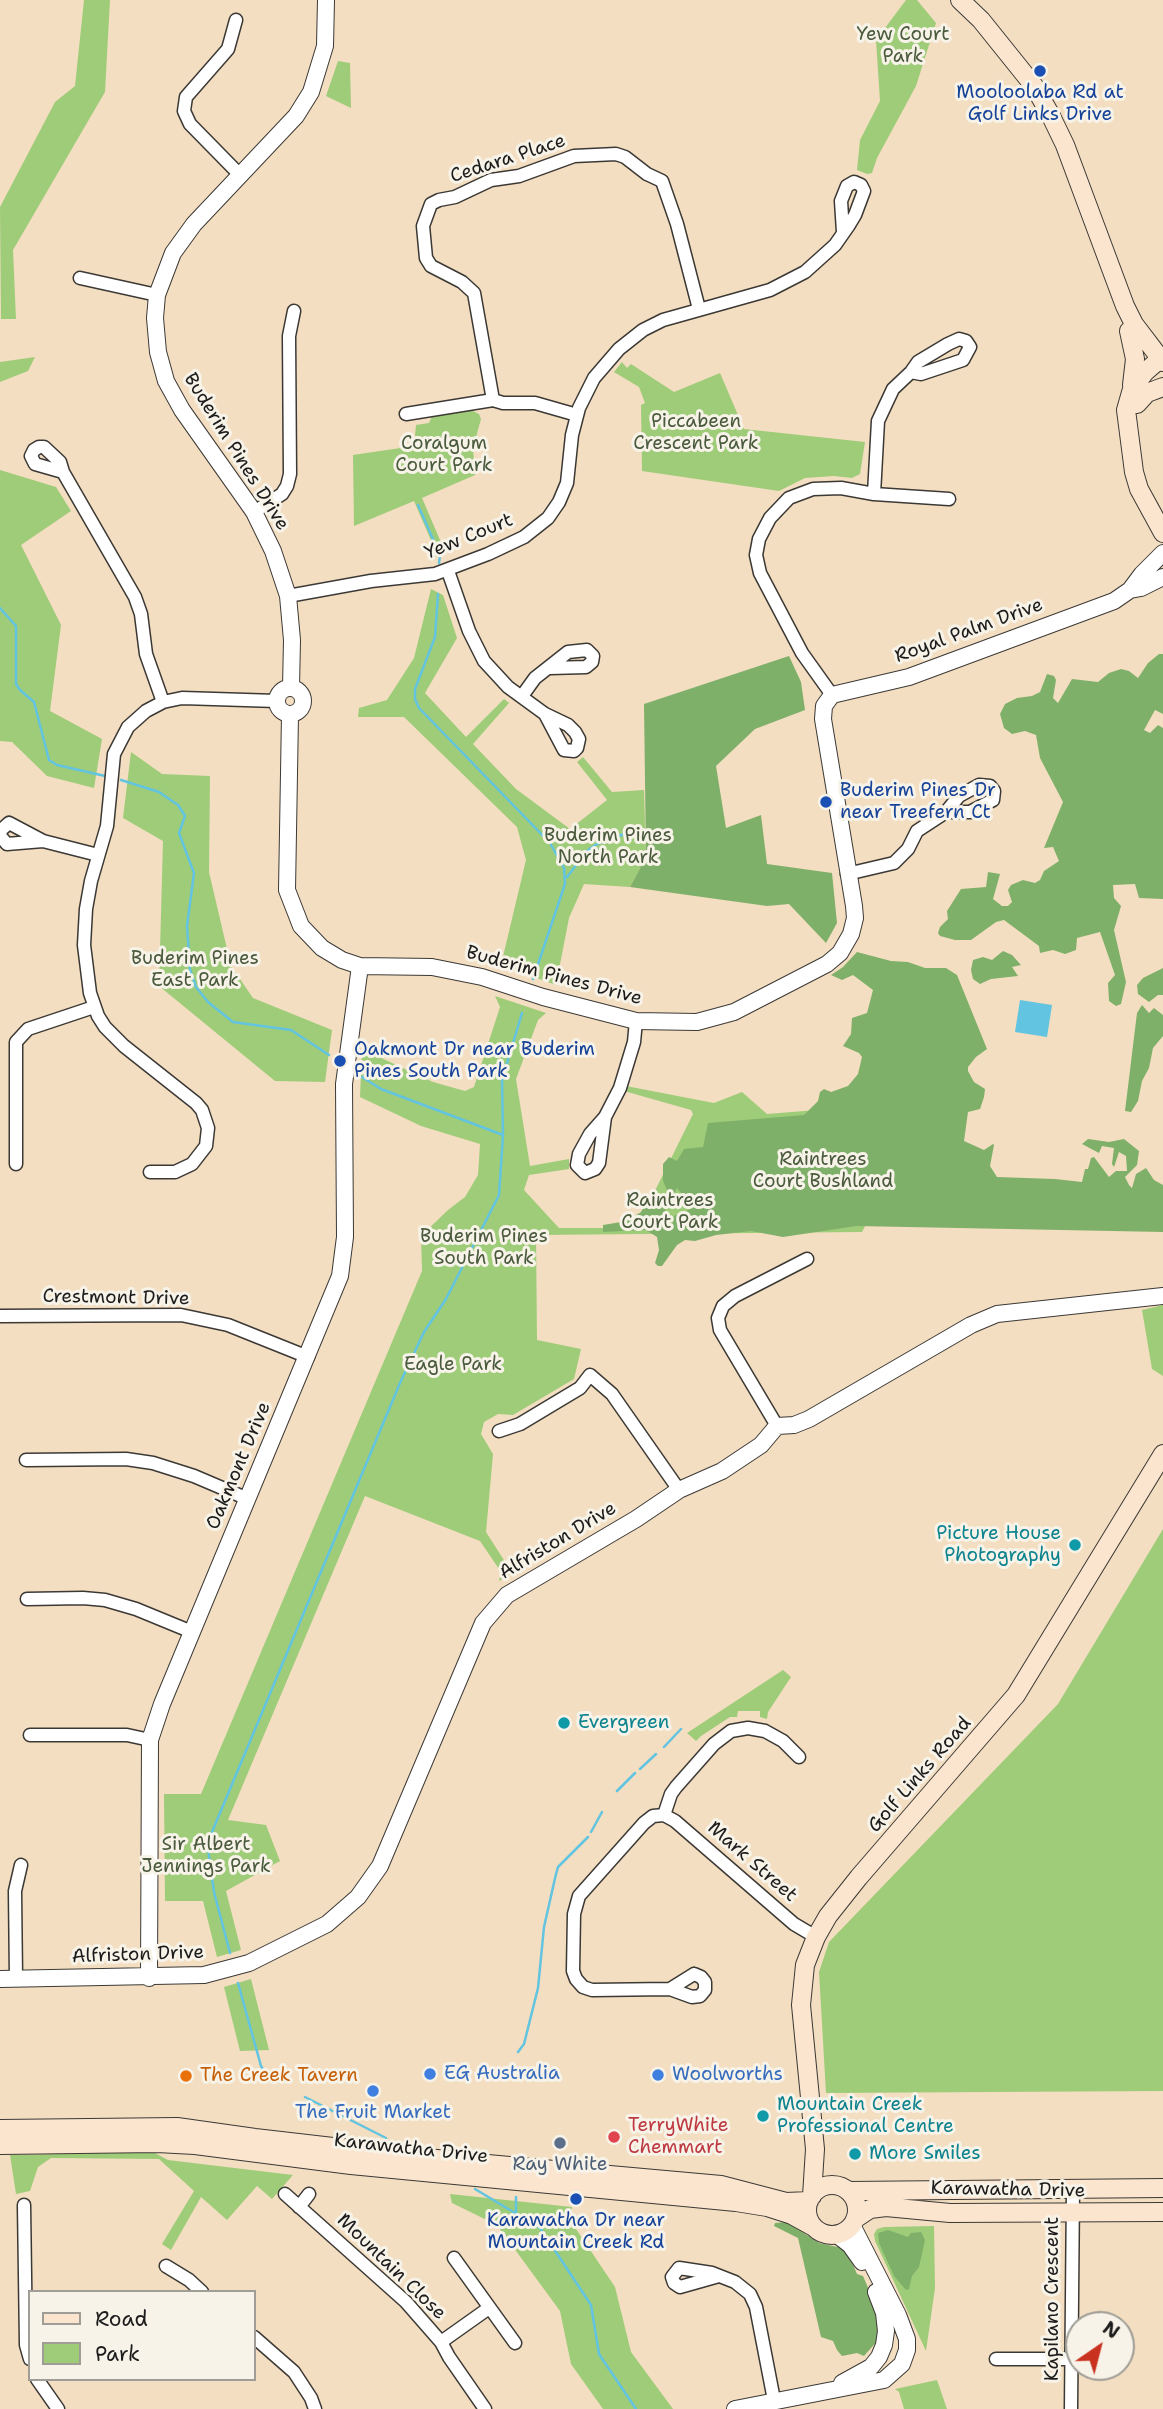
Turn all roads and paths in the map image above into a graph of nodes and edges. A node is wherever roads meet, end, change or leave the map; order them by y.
1 (326, 0) edge
2 (960, 0) edge
3 (236, 20) dead end
4 (240, 175) junction
5 (1089, 212) junction
6 (843, 232) dead end
7 (80, 278) dead end
8 (157, 295) junction
9 (699, 309) junction
10 (294, 312) dead end
11 (1129, 331) junction
12 (1160, 369) edge
13 (911, 372) dead end
14 (1134, 396) junction
15 (493, 400) junction
16 (406, 414) dead end
17 (577, 415) junction
18 (63, 472) dead end
19 (874, 494) junction
20 (949, 499) dead end
21 (254, 512) junction
22 (1163, 533) edge
23 (1163, 553) edge
24 (448, 570) junction
25 (1163, 577) edge
26 (1130, 590) junction
27 (288, 596) junction
28 (550, 668) dead end
29 (291, 688) junction
30 (832, 695) junction
31 (522, 696) junction
32 (277, 701) junction
33 (163, 702) junction
34 (290, 715) junction
35 (545, 715) dead end
36 (946, 812) dead end
37 (0, 836) edge
38 (43, 841) junction
39 (98, 855) junction
40 (847, 874) junction
41 (360, 966) junction
42 (94, 1007) junction
43 (636, 1021) junction
44 (605, 1117) dead end
45 (16, 1164) dead end
46 (150, 1172) dead end
47 (807, 1259) dead end
48 (1163, 1296) edge
49 (0, 1316) edge
50 (308, 1357) junction
51 (778, 1426) junction
52 (499, 1431) dead end
53 (1163, 1454) edge
54 (26, 1460) dead end
55 (679, 1490) junction
56 (248, 1499) junction
57 (27, 1599) dead end
58 (192, 1632) junction
59 (30, 1735) dead end
60 (150, 1741) junction
61 (799, 1757) dead end
62 (664, 1815) junction
63 (21, 1865) dead end
64 (816, 1937) junction
65 (149, 1978) junction
66 (8, 1979) edge
67 (670, 1989) dead end
68 (0, 2129) edge
69 (0, 2145) edge
70 (815, 2149) junction
71 (431, 2165) junction
72 (840, 2188) junction
73 (1073, 2188) junction
74 (1163, 2188) edge
75 (285, 2194) dead end
76 (309, 2194) dead end
77 (810, 2198) junction
78 (24, 2205) dead end
79 (299, 2207) junction
80 (1163, 2212) edge
81 (1073, 2213) junction
82 (812, 2225) junction
83 (848, 2226) junction
84 (454, 2258) dead end
85 (166, 2266) dead end
86 (719, 2276) dead end
87 (200, 2290) edge
88 (489, 2308) junction
89 (1072, 2311) edge
90 (256, 2339) edge
91 (441, 2342) junction
92 (515, 2343) dead end
93 (28, 2352) edge
94 (1065, 2359) edge
95 (996, 2360) dead end
96 (38, 2381) edge
97 (1072, 2381) edge
98 (827, 2389) junction
99 (784, 2402) edge
100 (58, 2409) edge
101 (315, 2409) edge
102 (485, 2409) edge
103 (735, 2409) edge
104 (1071, 2409) edge

1 - 4 street, Buderim Pines Drive
2 - 5 main road
3 - 4 street
4 - 8 street, Buderim Pines Drive
5 - 11 main road
5 - 12 main road
6 - 9 street, Yew Court
7 - 8 street
8 - 21 street, Buderim Pines Drive
9 - 15 street, Cedara Place
9 - 17 street, Yew Court
10 - 21 street
11 - 12 main road
11 - 14 main road
12 - 14 main road
13 - 19 street
14 - 22 main road
15 - 16 street
15 - 17 street
17 - 24 street, Yew Court
18 - 33 street
19 - 20 street
19 - 30 street
21 - 27 street, Buderim Pines Drive
23 - 26 street, Royal Palm Drive
24 - 27 street, Yew Court
24 - 31 street
25 - 26 street, Royal Palm Drive
26 - 30 street, Royal Palm Drive
27 - 29 street, Buderim Pines Drive
28 - 31 street
29 - 32 street
29 - 34 street
30 - 40 street, Buderim Pines Drive
31 - 35 street
32 - 33 street
32 - 34 street
33 - 39 street
34 - 41 street, Buderim Pines Drive
36 - 40 street
37 - 38 street
37 - 38 street
38 - 39 street
39 - 42 street
40 - 43 street, Buderim Pines Drive
41 - 43 street, Buderim Pines Drive
41 - 50 street, Oakmont Drive
42 - 45 street
42 - 46 street
43 - 44 street
47 - 51 street
48 - 51 street
49 - 50 street, Crestmont Drive
50 - 56 street, Oakmont Drive
51 - 55 street, Alfriston Drive
52 - 55 street
53 - 64 main road, Golf Links Road
54 - 56 street
55 - 65 street, Alfriston Drive
56 - 58 street, Oakmont Drive
57 - 58 street
58 - 60 street, Oakmont Drive
59 - 60 street
60 - 65 street, Oakmont Drive
61 - 62 street
62 - 64 street, Mark Street
62 - 67 street
63 - 66 street
64 - 70 main road, Golf Links Road
65 - 66 street, Alfriston Drive
68 - 71 main road, Karawatha Drive
69 - 71 main road, Karawatha Drive
70 - 72 main road, Golf Links Road
70 - 77 main road, Golf Links Road
71 - 77 main road, Karawatha Drive
71 - 82 main road, Karawatha Drive
72 - 73 main road, Karawatha Drive
72 - 77 main road
72 - 83 main road
73 - 74 main road, Karawatha Drive
73 - 81 street, Kapilano Crescent
75 - 79 street, Mountain Close
76 - 79 street
77 - 82 main road
78 - 93 street
79 - 91 street, Mountain Close
80 - 81 main road, Karawatha Drive
81 - 83 main road, Karawatha Drive
81 - 89 street, Kapilano Crescent
82 - 83 main road
83 - 98 street
83 - 98 street
84 - 88 street
85 - 87 street
86 - 99 street
88 - 91 street
88 - 92 street
90 - 101 street
91 - 102 street, Mountain Close
94 - 95 street
96 - 100 street
97 - 104 street, Kapilano Crescent
98 - 99 street
99 - 103 street

